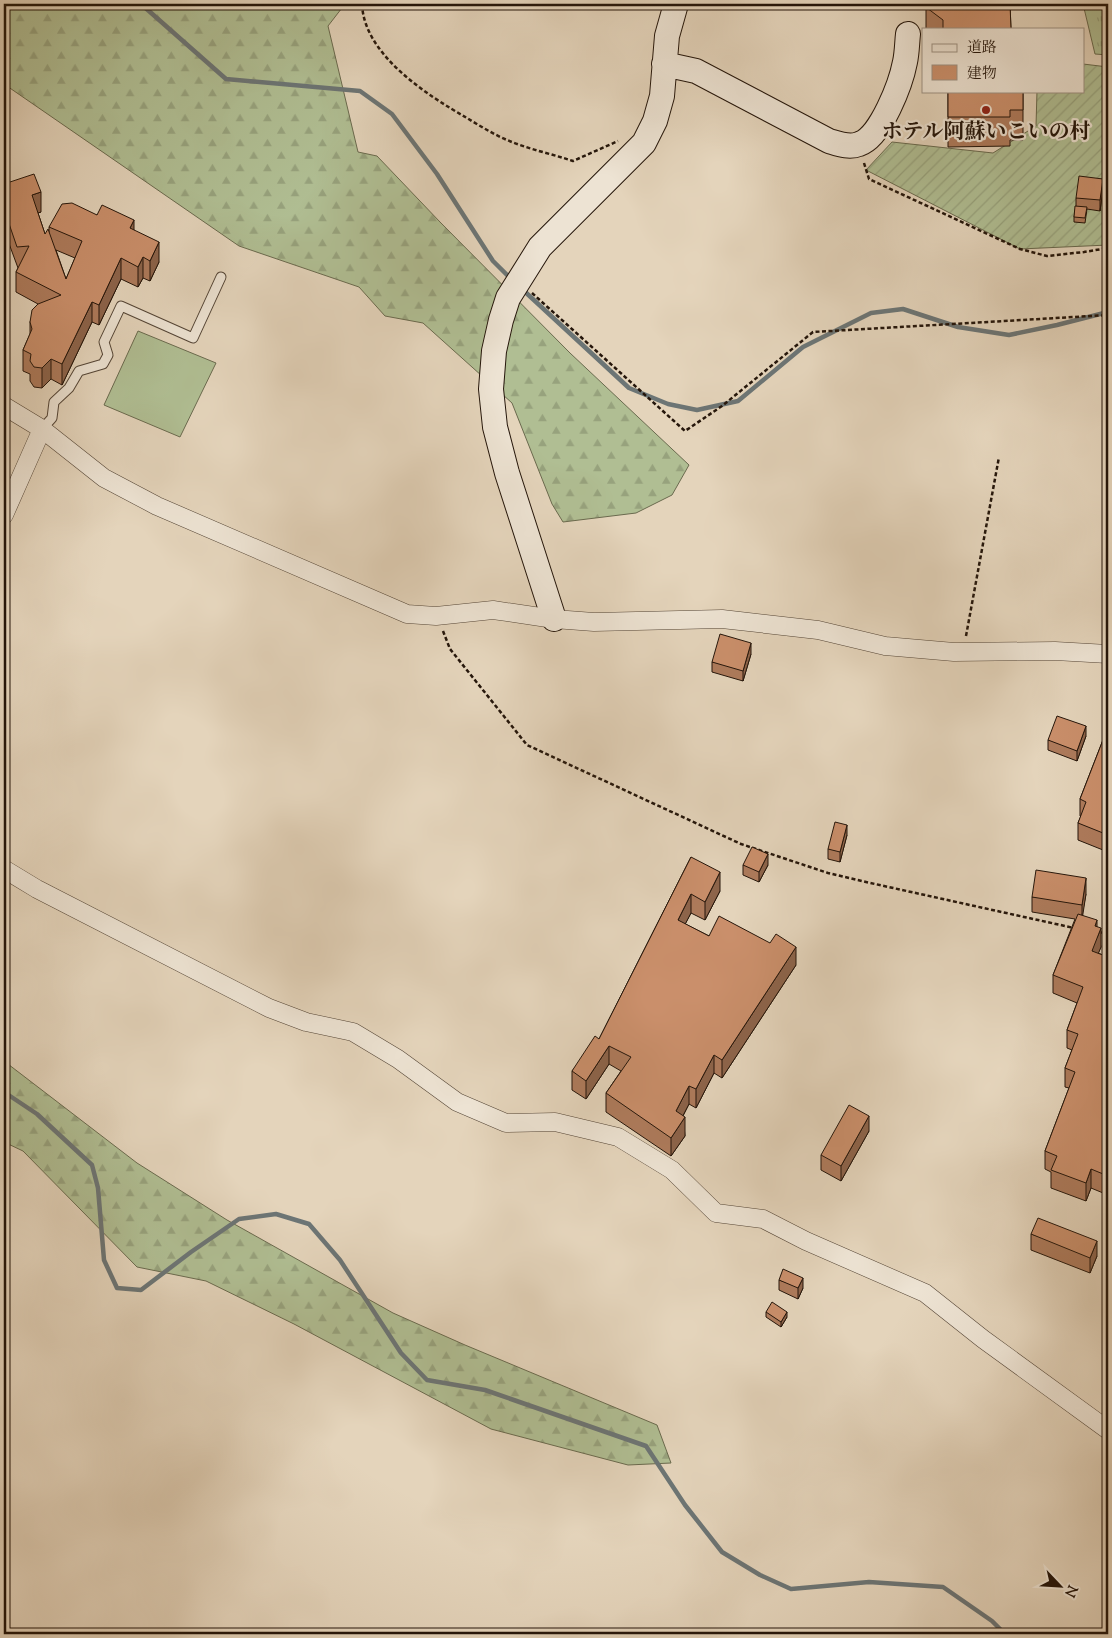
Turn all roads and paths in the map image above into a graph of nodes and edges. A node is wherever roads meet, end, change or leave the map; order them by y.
1 (362, 4) edge
2 (676, 4) edge
3 (908, 34) dead end
4 (664, 64) junction
5 (620, 140) dead end
6 (858, 145) junction
7 (1108, 248) edge
8 (221, 277) dead end
9 (530, 292) dead end
10 (1108, 315) edge
11 (4, 406) edge
12 (42, 429) junction
13 (999, 457) dead end
14 (4, 515) edge
15 (436, 616) junction
16 (554, 620) junction
17 (966, 637) dead end
18 (1108, 654) edge
19 (4, 869) edge
20 (1075, 929) edge
21 (1092, 931) edge
22 (1108, 934) edge
23 (1108, 1430) edge

1 - 5 path
2 - 4 street
3 - 6 street
4 - 6 street
4 - 16 street
6 - 7 path
8 - 12 lane
9 - 10 path
11 - 12 street
12 - 14 street
12 - 15 street
13 - 17 path
15 - 16 street
15 - 20 path
16 - 18 street
19 - 23 street
21 - 22 path

